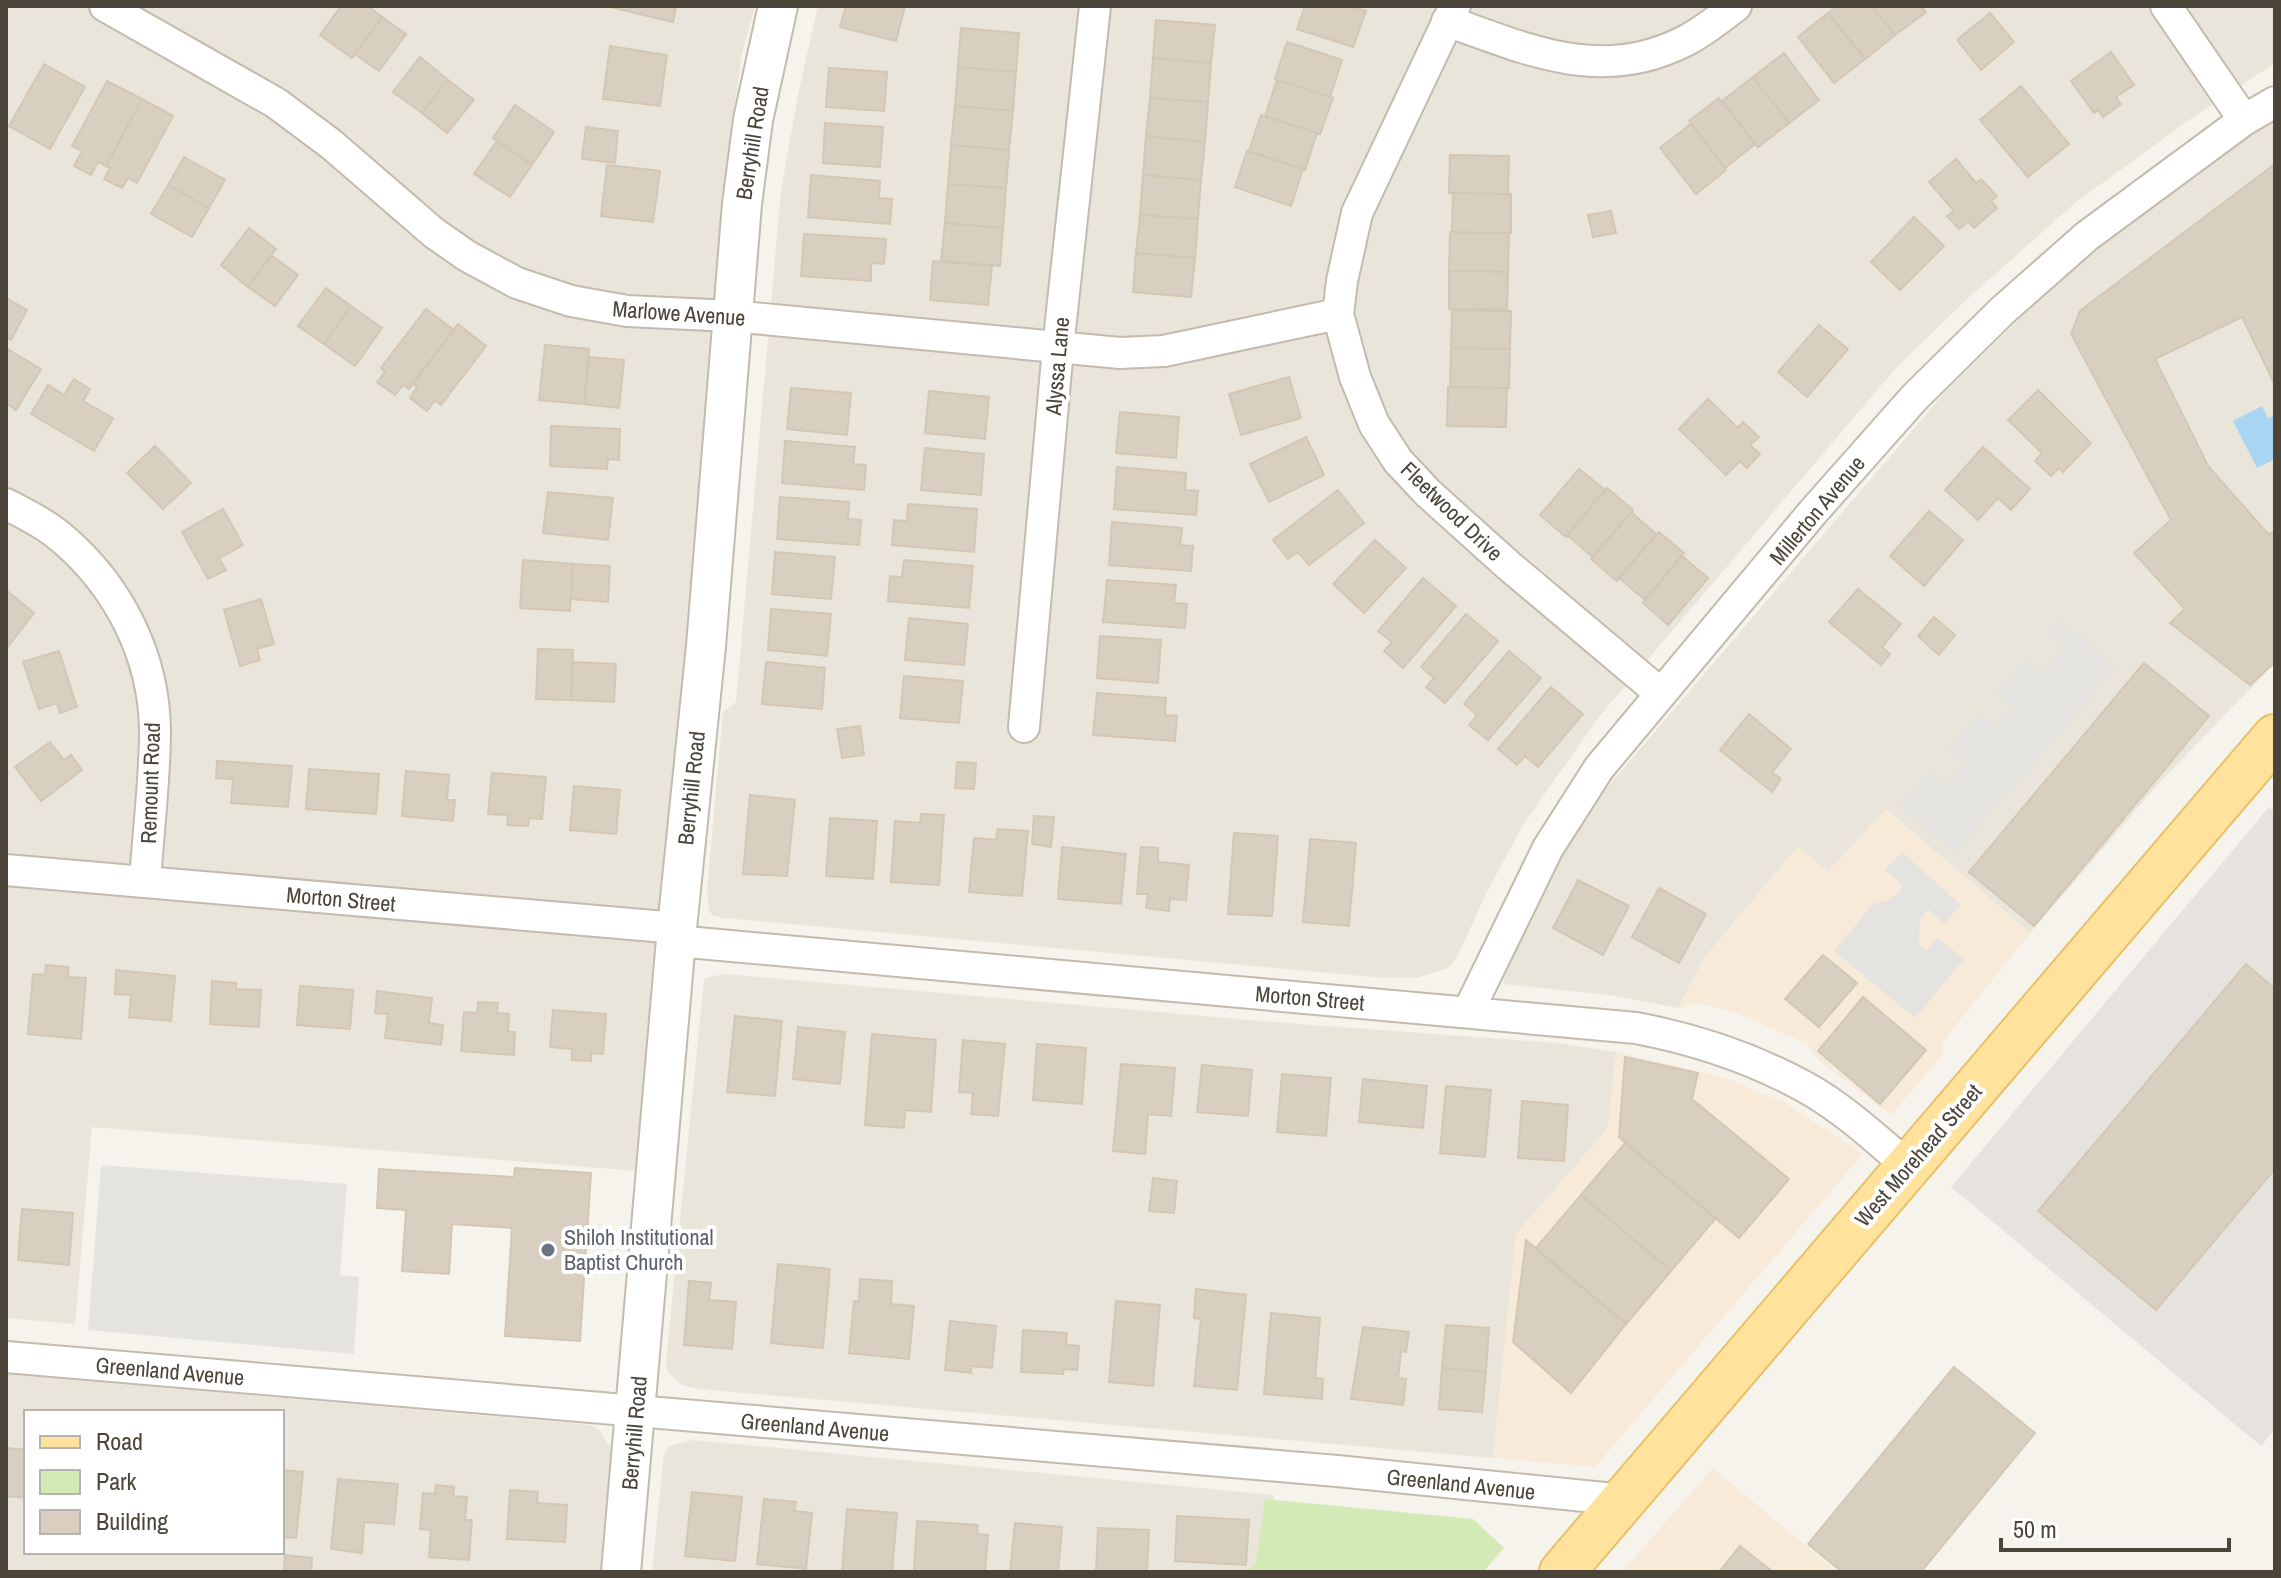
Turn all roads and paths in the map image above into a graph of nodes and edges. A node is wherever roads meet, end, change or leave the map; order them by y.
1 (105, 6) edge
2 (778, 6) edge
3 (1095, 6) edge
4 (1736, 6) edge
5 (2166, 6) edge
6 (1451, 14) edge
7 (2275, 102) edge
8 (2244, 120) junction
9 (1338, 314) junction
10 (732, 316) junction
11 (1058, 348) junction
12 (6, 504) edge
13 (1660, 693) junction
14 (1024, 727) dead end
15 (2275, 737) edge
16 (6, 870) edge
17 (145, 882) junction
18 (676, 934) junction
19 (1468, 1012) junction
20 (1908, 1166) junction
21 (6, 1357) edge
22 (637, 1412) junction
23 (1624, 1500) junction
24 (621, 1572) edge
25 (1562, 1572) edge

1 - 10 street, Marlowe Avenue
2 - 10 street, Berryhill Road
3 - 11 street, Alyssa Lane
4 - 6 street
5 - 8 street
6 - 9 street, Fleetwood Drive
7 - 8 street, Millerton Avenue
8 - 13 street, Millerton Avenue
9 - 11 street, Marlowe Avenue
9 - 13 street, Fleetwood Drive
10 - 11 street, Marlowe Avenue
10 - 18 street, Berryhill Road
11 - 14 street, Alyssa Lane
12 - 17 street, Remount Road
13 - 19 street, Millerton Avenue
15 - 20 main road, West Morehead Street
16 - 17 street, Morton Street
17 - 18 street, Morton Street
18 - 19 street, Morton Street
18 - 22 street, Berryhill Road
19 - 20 street, Morton Street
20 - 23 main road, West Morehead Street
21 - 22 street, Greenland Avenue
22 - 23 street, Greenland Avenue
22 - 24 street, Berryhill Road
23 - 25 main road, West Morehead Street

